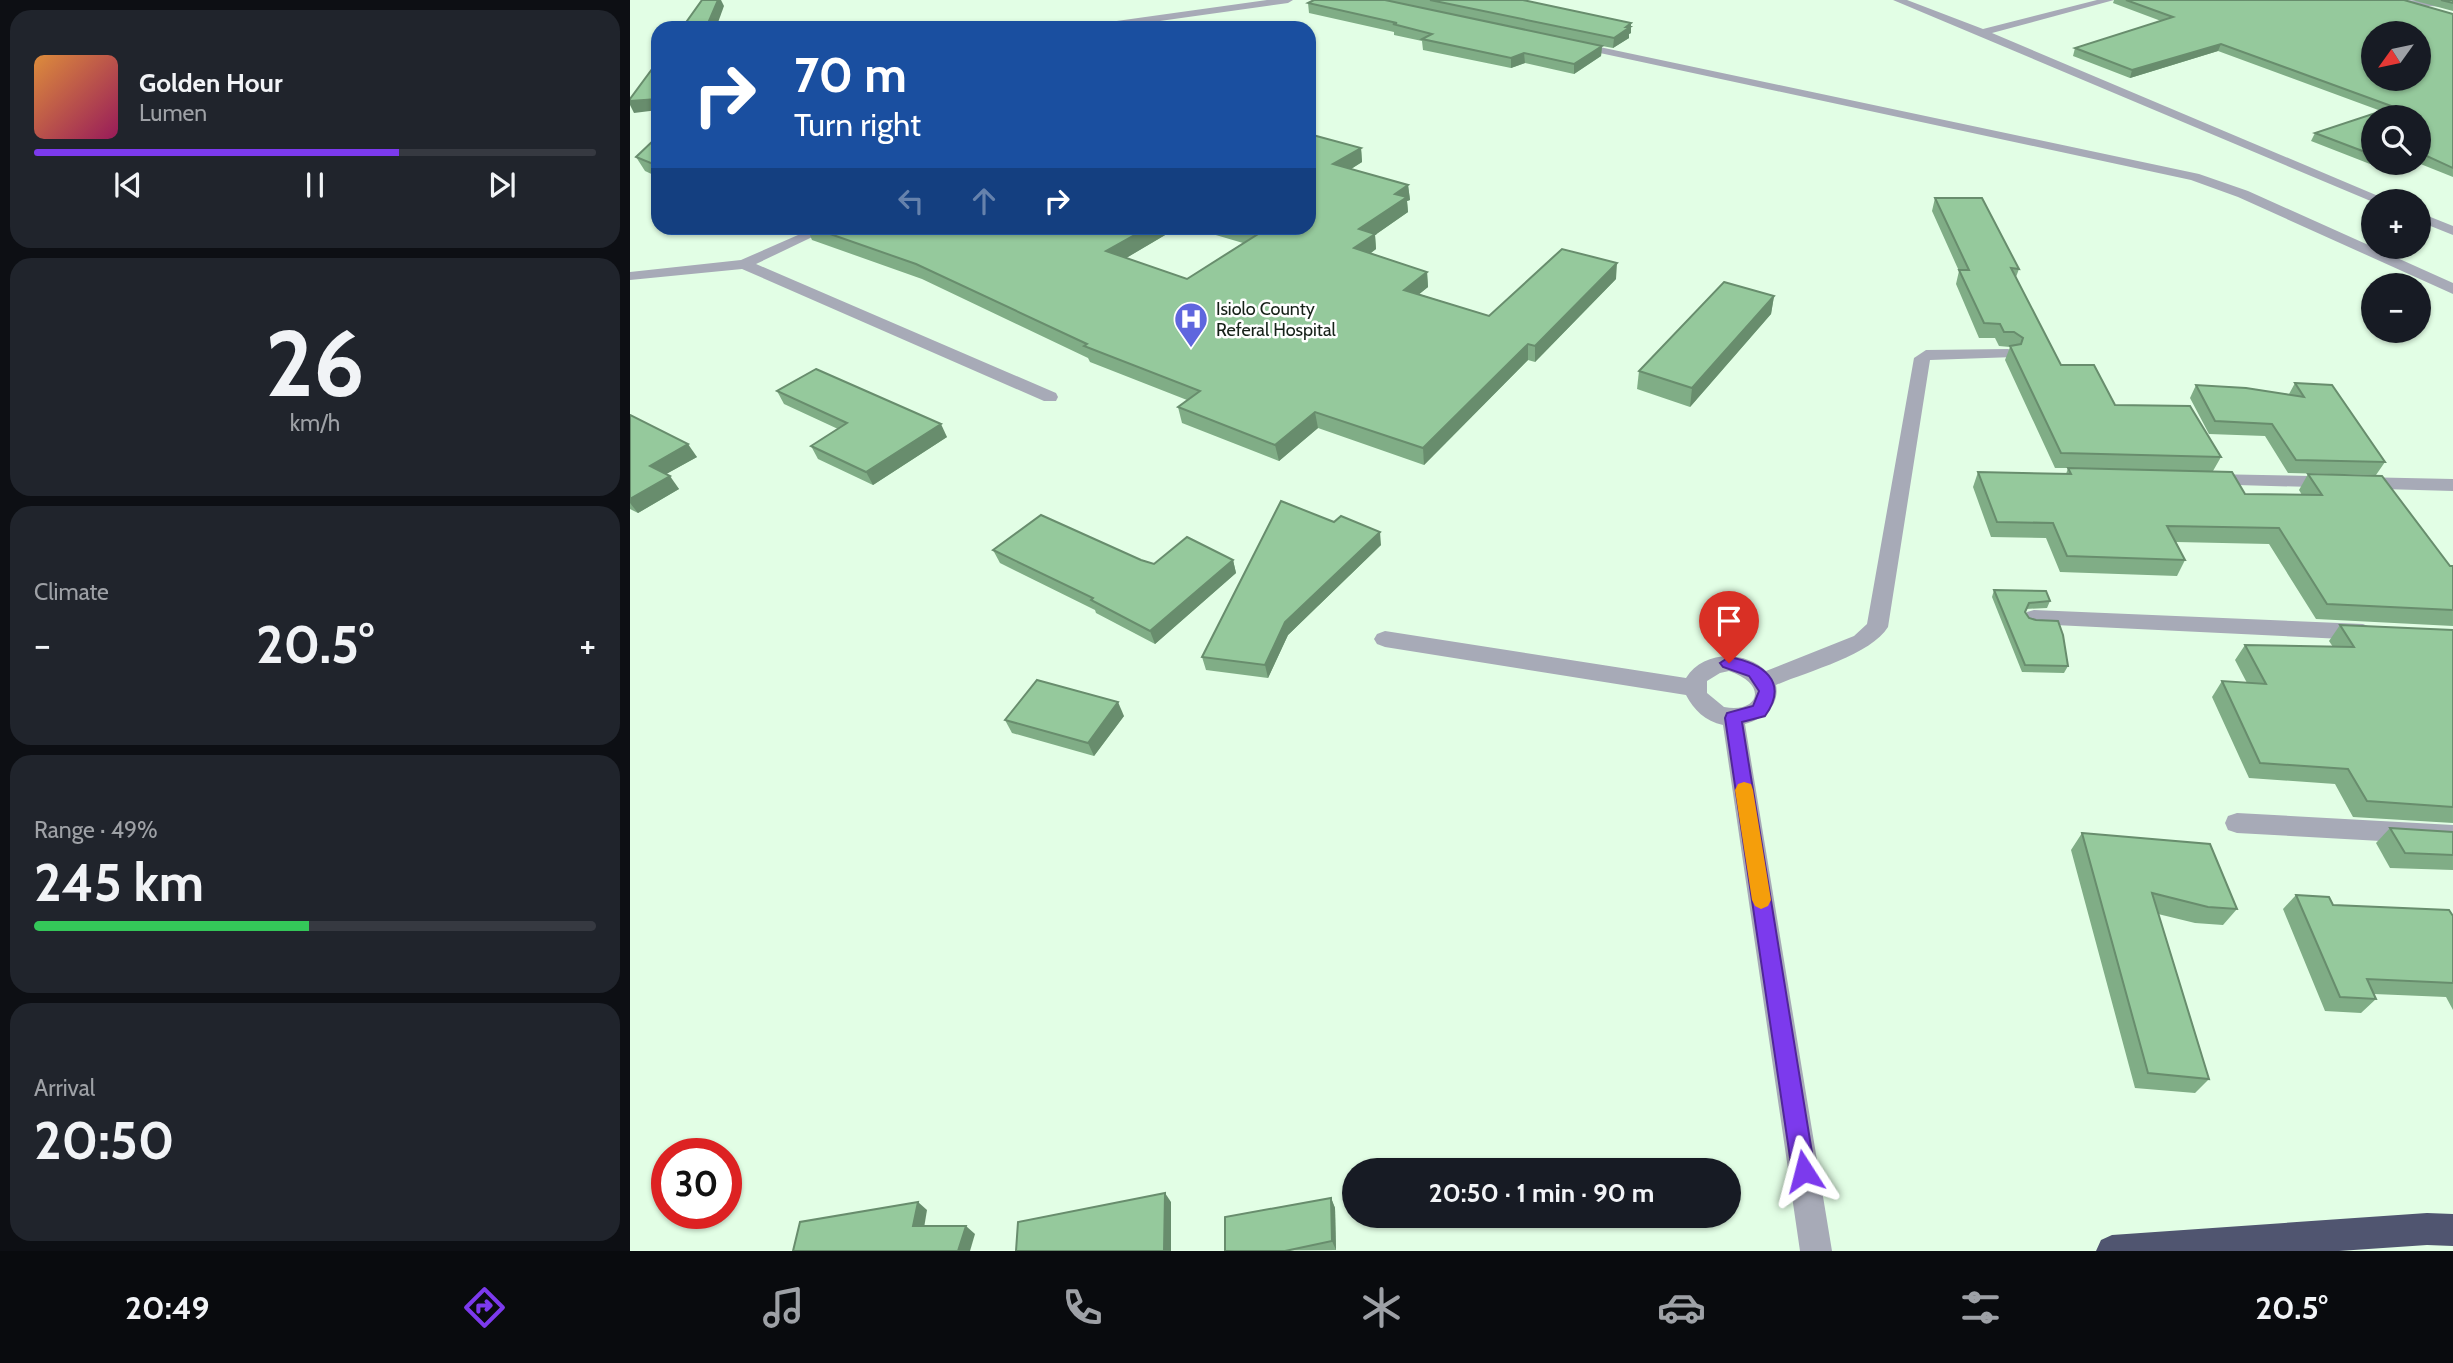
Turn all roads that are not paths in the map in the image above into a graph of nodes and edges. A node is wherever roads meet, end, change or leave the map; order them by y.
1 (1288, 0) edge
2 (1898, 0) edge
3 (2109, 0) edge
4 (2395, 1) edge
5 (2453, 4) edge
6 (2453, 17) edge
7 (1138, 21) edge
8 (1982, 32) junction
9 (1556, 41) edge
10 (2361, 192) edge
11 (2431, 222) edge
12 (2453, 231) edge
13 (808, 235) edge
14 (744, 264) junction
15 (630, 276) edge
16 (2453, 289) edge
17 (2008, 354) edge
18 (1050, 397) dead end
19 (2192, 480) edge
20 (2453, 485) edge
21 (2034, 617) edge
22 (2383, 633) edge
23 (1385, 639) dead end
24 (1763, 681) junction
25 (1694, 688) junction
26 (1733, 718) junction
27 (2237, 823) dead end
28 (2453, 835) edge
29 (2453, 1230) edge
30 (1816, 1251) edge
31 (2112, 1251) edge

1 - 7 street
2 - 8 street
3 - 8 street
4 - 5 street
4 - 6 street
8 - 10 street
9 - 16 street
11 - 12 street
13 - 14 street
14 - 15 street
14 - 18 street
17 - 24 street
19 - 20 street
21 - 22 street
23 - 25 street
24 - 25 street
24 - 26 street
25 - 26 street
26 - 30 street
27 - 28 street
29 - 31 highway

